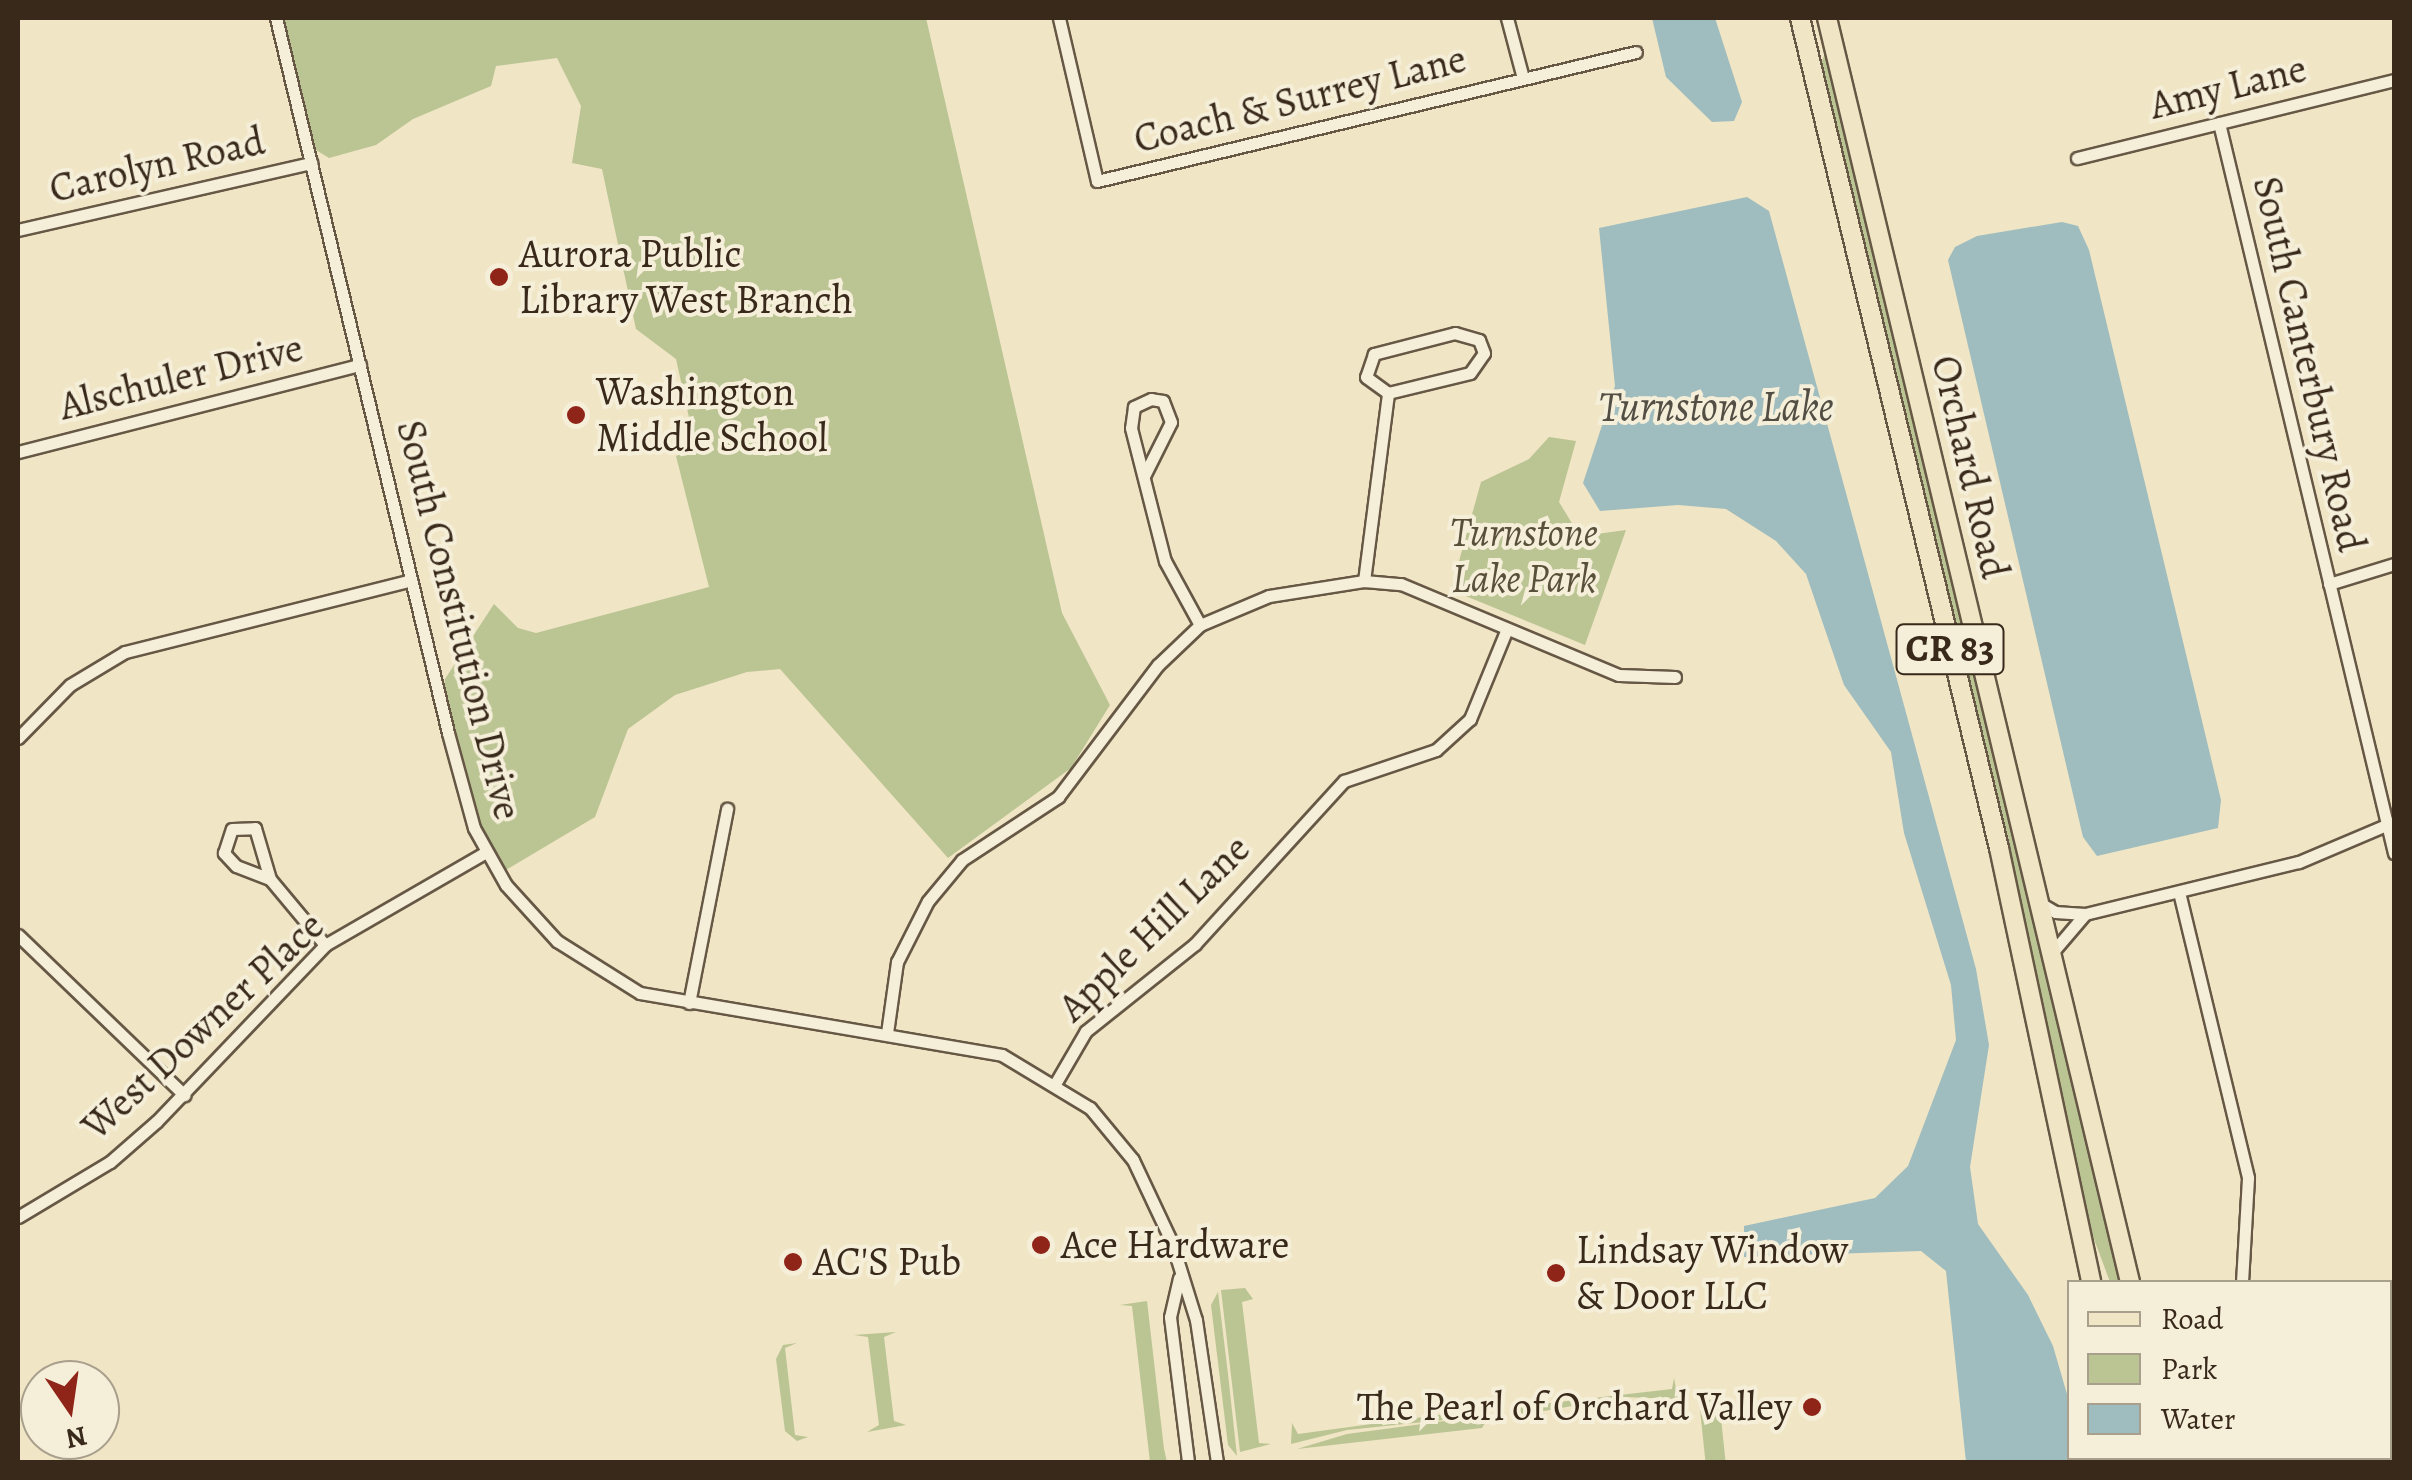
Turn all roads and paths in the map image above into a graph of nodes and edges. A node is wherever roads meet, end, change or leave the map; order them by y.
1 (276, 18) edge
2 (1059, 18) edge
3 (1507, 18) edge
4 (1800, 18) edge
5 (1827, 18) edge
6 (1636, 52) dead end
7 (1523, 78) junction
8 (2394, 80) edge
9 (2218, 124) junction
10 (2078, 158) dead end
11 (311, 163) junction
12 (18, 230) edge
13 (360, 365) junction
14 (1388, 393) junction
15 (18, 452) edge
16 (1144, 476) junction
17 (2394, 564) edge
18 (411, 580) junction
19 (1364, 581) junction
20 (2328, 584) junction
21 (1200, 625) junction
22 (1507, 629) junction
23 (1676, 677) dead end
24 (19, 732) edge
25 (727, 809) dead end
26 (2391, 823) edge
27 (486, 852) junction
28 (2394, 853) edge
29 (270, 879) junction
30 (2179, 892) junction
31 (2038, 902) junction
32 (2085, 914) junction
33 (18, 936) edge
34 (326, 945) junction
35 (2051, 954) junction
36 (689, 1003) junction
37 (887, 1033) junction
38 (1055, 1084) junction
39 (184, 1096) junction
40 (18, 1217) edge
41 (1179, 1278) junction
42 (2092, 1280) edge
43 (2130, 1280) edge
44 (2242, 1280) edge
45 (1188, 1462) edge
46 (1217, 1462) edge

1 - 11 street, South Constitution Drive
2 - 7 street, Coach & Surrey Lane
3 - 7 street
4 - 42 main road, Orchard Road / CR 83
5 - 31 main road, Orchard Road / CR 83
6 - 7 street, Coach & Surrey Lane
8 - 9 street, Amy Lane
9 - 10 street, Amy Lane
9 - 20 street, South Canterbury Road
11 - 12 street, Carolyn Road
11 - 13 street, South Constitution Drive
13 - 15 street, Alschuler Drive
13 - 18 street, South Constitution Drive
14 - 14 street
14 - 19 street
16 - 16 street
16 - 21 street
17 - 20 street
18 - 24 street
18 - 27 street, South Constitution Drive
19 - 21 street
19 - 22 street
20 - 26 street, South Canterbury Road
21 - 37 street
22 - 23 street
22 - 38 street, Apple Hill Lane
25 - 36 street
26 - 28 street, South Canterbury Road
26 - 30 street
27 - 34 street, West Downer Place
27 - 36 street, South Constitution Drive
29 - 29 street
29 - 34 street
30 - 32 street
30 - 44 street
31 - 32 street
31 - 35 main road, Orchard Road / CR 83
32 - 35 street
33 - 39 street
34 - 39 street, West Downer Place
35 - 43 main road, Orchard Road / CR 83
36 - 37 street, South Constitution Drive
37 - 38 street, South Constitution Drive
38 - 41 street, South Constitution Drive
39 - 40 street, West Downer Place
41 - 45 street, South Constitution Drive
41 - 46 street, South Constitution Drive

